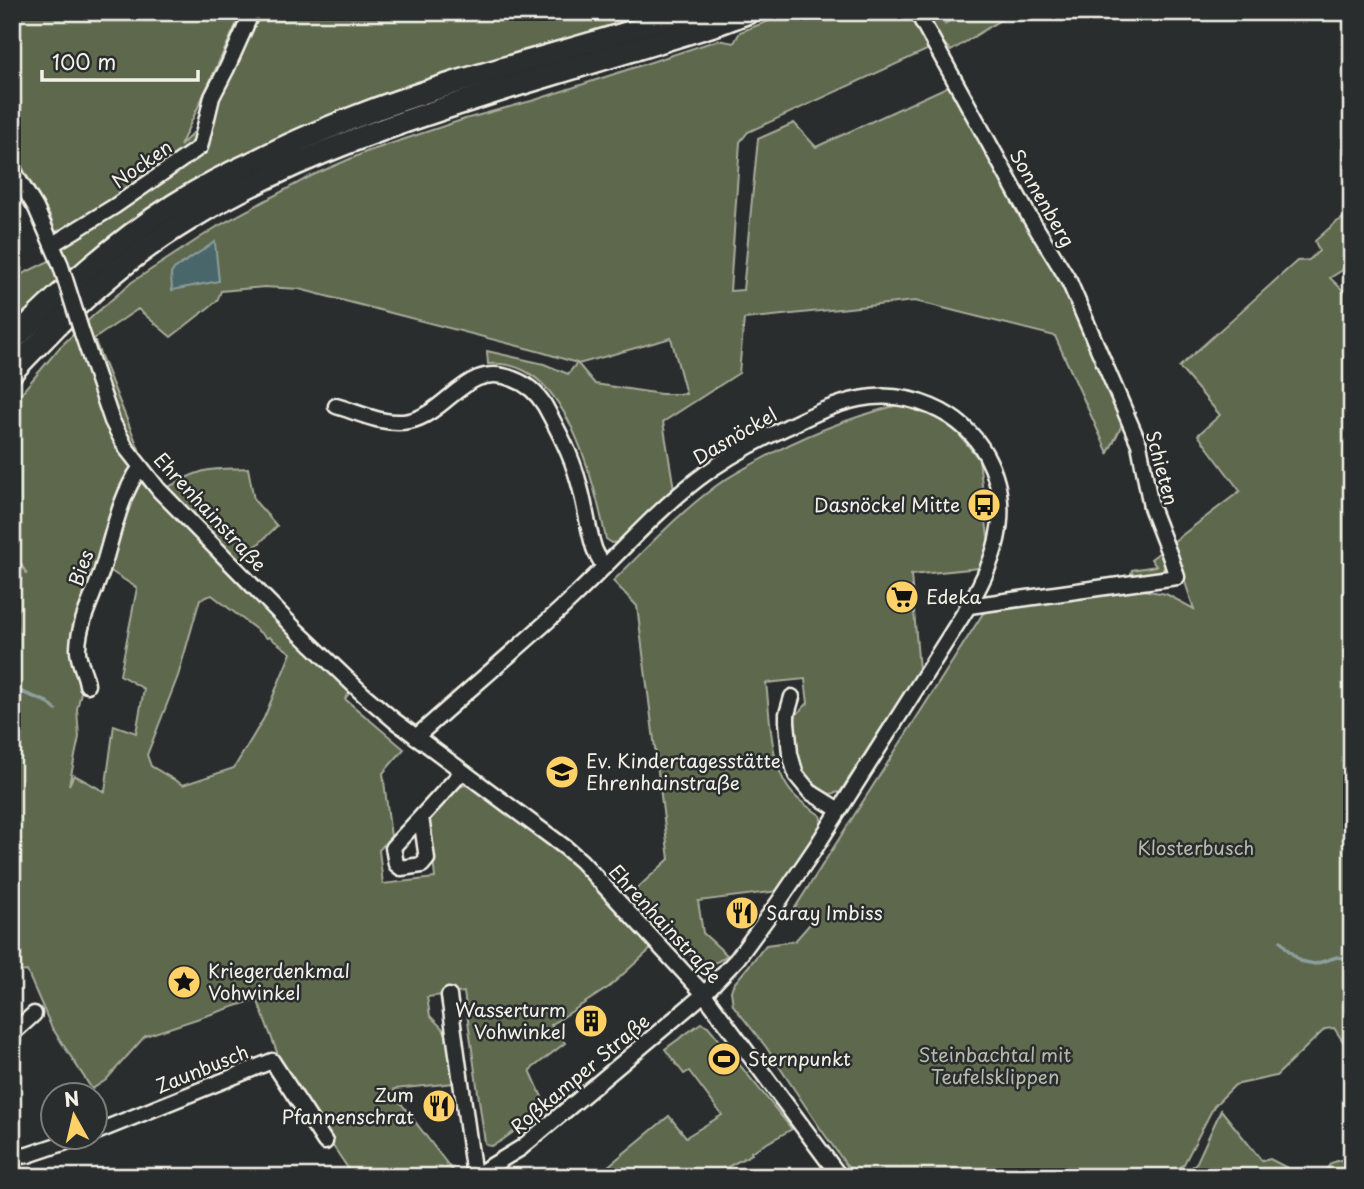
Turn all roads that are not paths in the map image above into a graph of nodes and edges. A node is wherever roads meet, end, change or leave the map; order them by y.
1 (252, 12) edge
2 (694, 12) edge
3 (749, 12) edge
4 (917, 12) edge
5 (12, 169) edge
6 (53, 244) junction
7 (12, 341) edge
8 (12, 372) edge
9 (337, 406) dead end
10 (1124, 408) joint
11 (140, 468) junction
12 (604, 567) junction
13 (969, 606) junction
14 (87, 685) dead end
15 (792, 697) dead end
16 (416, 737) junction
17 (463, 772) junction
18 (839, 810) junction
19 (421, 817) dead end
20 (704, 994) junction
21 (449, 996) dead end
22 (34, 1014) dead end
23 (12, 1034) edge
24 (108, 1127) edge
25 (326, 1142) dead end
26 (43, 1150) edge
27 (12, 1157) edge
28 (474, 1177) edge
29 (840, 1177) edge

1 - 6 street, Nocken
2 - 7 highway
3 - 8 highway
4 - 10 street, Sonnenberg
5 - 6 street, Ehrenhainstraße
6 - 11 street, Ehrenhainstraße, bridge
9 - 12 street
10 - 13 street, Schieten
11 - 14 street, Bies
11 - 16 street, Ehrenhainstraße
12 - 13 street, Dasnöckel
12 - 16 street, Dasnöckel
13 - 18 street, Dasnöckel
15 - 18 street
16 - 17 street, Ehrenhainstraße
17 - 19 street
17 - 20 street, Ehrenhainstraße
18 - 20 street, Dasnöckel
20 - 28 street, Roßkamper Straße
20 - 29 street, Ehrenhainstraße
21 - 28 street, Roßkamper Straße
22 - 23 street
24 - 25 street, Zaunbusch
26 - 27 street

